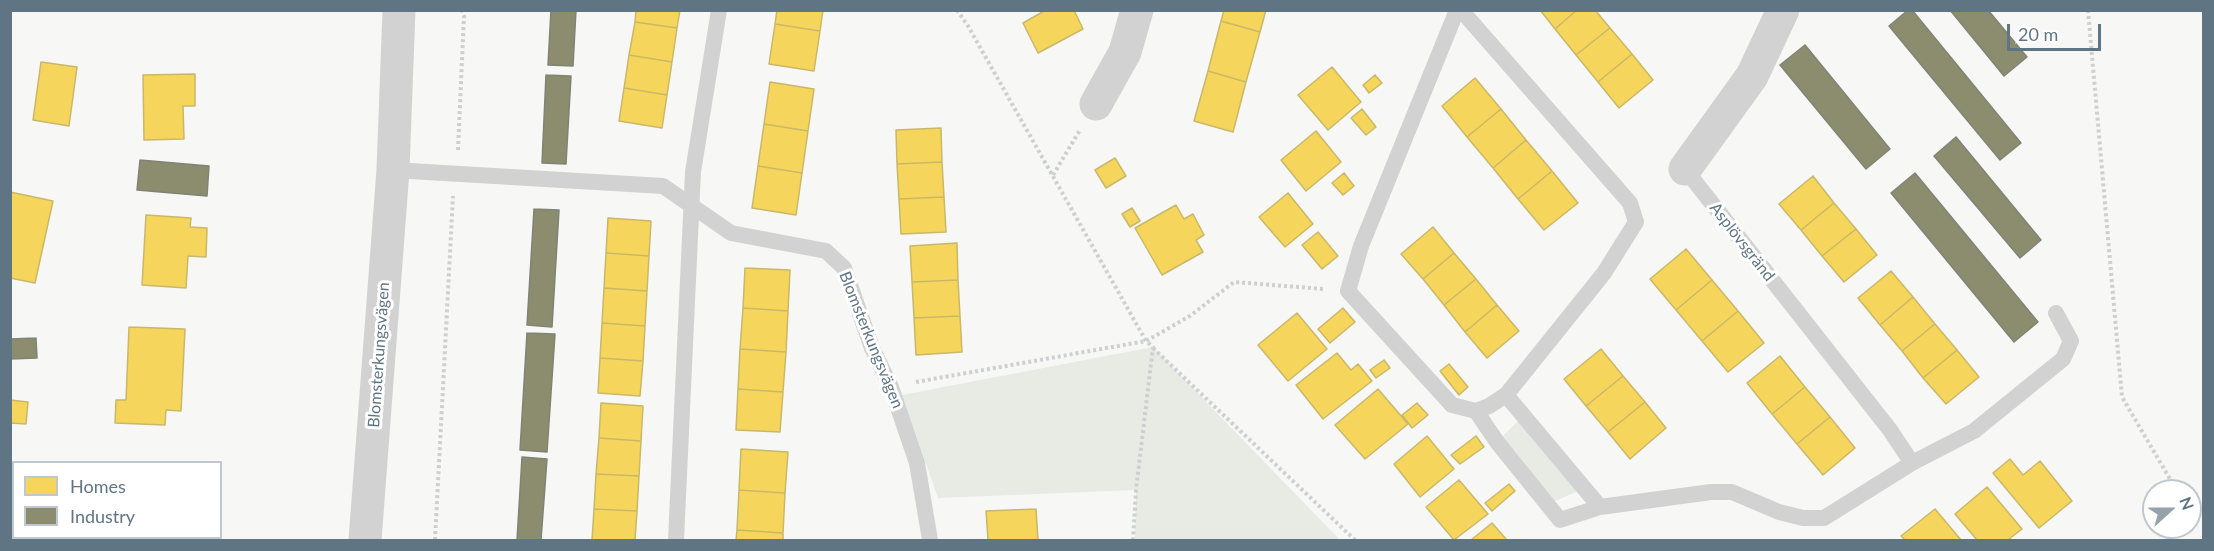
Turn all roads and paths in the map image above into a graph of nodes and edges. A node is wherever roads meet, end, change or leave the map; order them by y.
1 (399, 10) edge
2 (462, 10) edge
3 (719, 10) edge
4 (957, 10) edge
5 (1137, 10) edge
6 (1459, 10) edge
7 (1783, 10) edge
8 (2088, 10) edge
9 (1096, 104) joint
10 (1685, 168) joint
11 (393, 170) junction
12 (456, 175) junction
13 (1053, 175) junction
14 (692, 207) junction
15 (1348, 291) junction
16 (2056, 313) dead end
17 (1146, 341) junction
18 (1153, 347) junction
19 (891, 387) junction
20 (1506, 394) junction
21 (1476, 411) junction
22 (1912, 463) junction
23 (2169, 479) edge
24 (1600, 507) junction
25 (365, 540) edge
26 (435, 540) edge
27 (676, 540) edge
28 (930, 540) edge
29 (1133, 540) edge
30 (1355, 540) edge

1 - 11 street, Blomsterkungsvägen
2 - 12 path
3 - 14 lane
4 - 13 path
5 - 9 street
6 - 15 lane
6 - 20 lane
7 - 10 street, Asplövsgränd
8 - 23 path
9 - 13 path
10 - 22 lane, Asplövsgränd
11 - 12 lane, Blomsterkungsvägen
11 - 25 street, Blomsterkungsvägen
12 - 14 lane, Blomsterkungsvägen
12 - 26 path
13 - 17 path
14 - 19 lane, Blomsterkungsvägen
14 - 27 lane
15 - 17 path
15 - 21 lane
16 - 22 lane
17 - 18 path
17 - 19 path
18 - 29 path
18 - 30 path
19 - 28 lane, Blomsterkungsvägen
20 - 21 lane
20 - 24 lane
21 - 24 lane
22 - 24 lane

